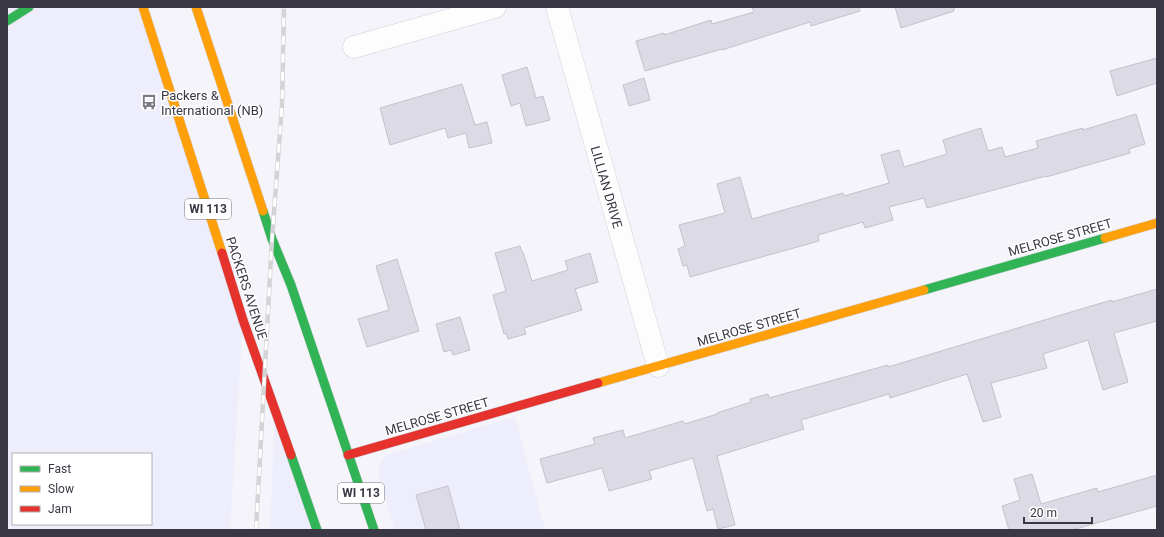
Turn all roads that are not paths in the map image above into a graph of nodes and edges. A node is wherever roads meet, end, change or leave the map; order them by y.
1 (29, 7) edge
2 (143, 7) edge
3 (196, 7) edge
4 (495, 7) edge
5 (557, 7) edge
6 (7, 21) edge
7 (354, 47) dead end
8 (1157, 223) edge
9 (658, 366) junction
10 (348, 455) junction
11 (317, 530) edge
12 (374, 530) edge

1 - 6 main road
2 - 11 main road, PACKERS AVENUE / WI 113
3 - 10 main road, WI 113
4 - 7 street
5 - 9 street, LILLIAN DRIVE
8 - 9 main road, MELROSE STREET
9 - 10 main road, MELROSE STREET
10 - 12 main road, WI 113

